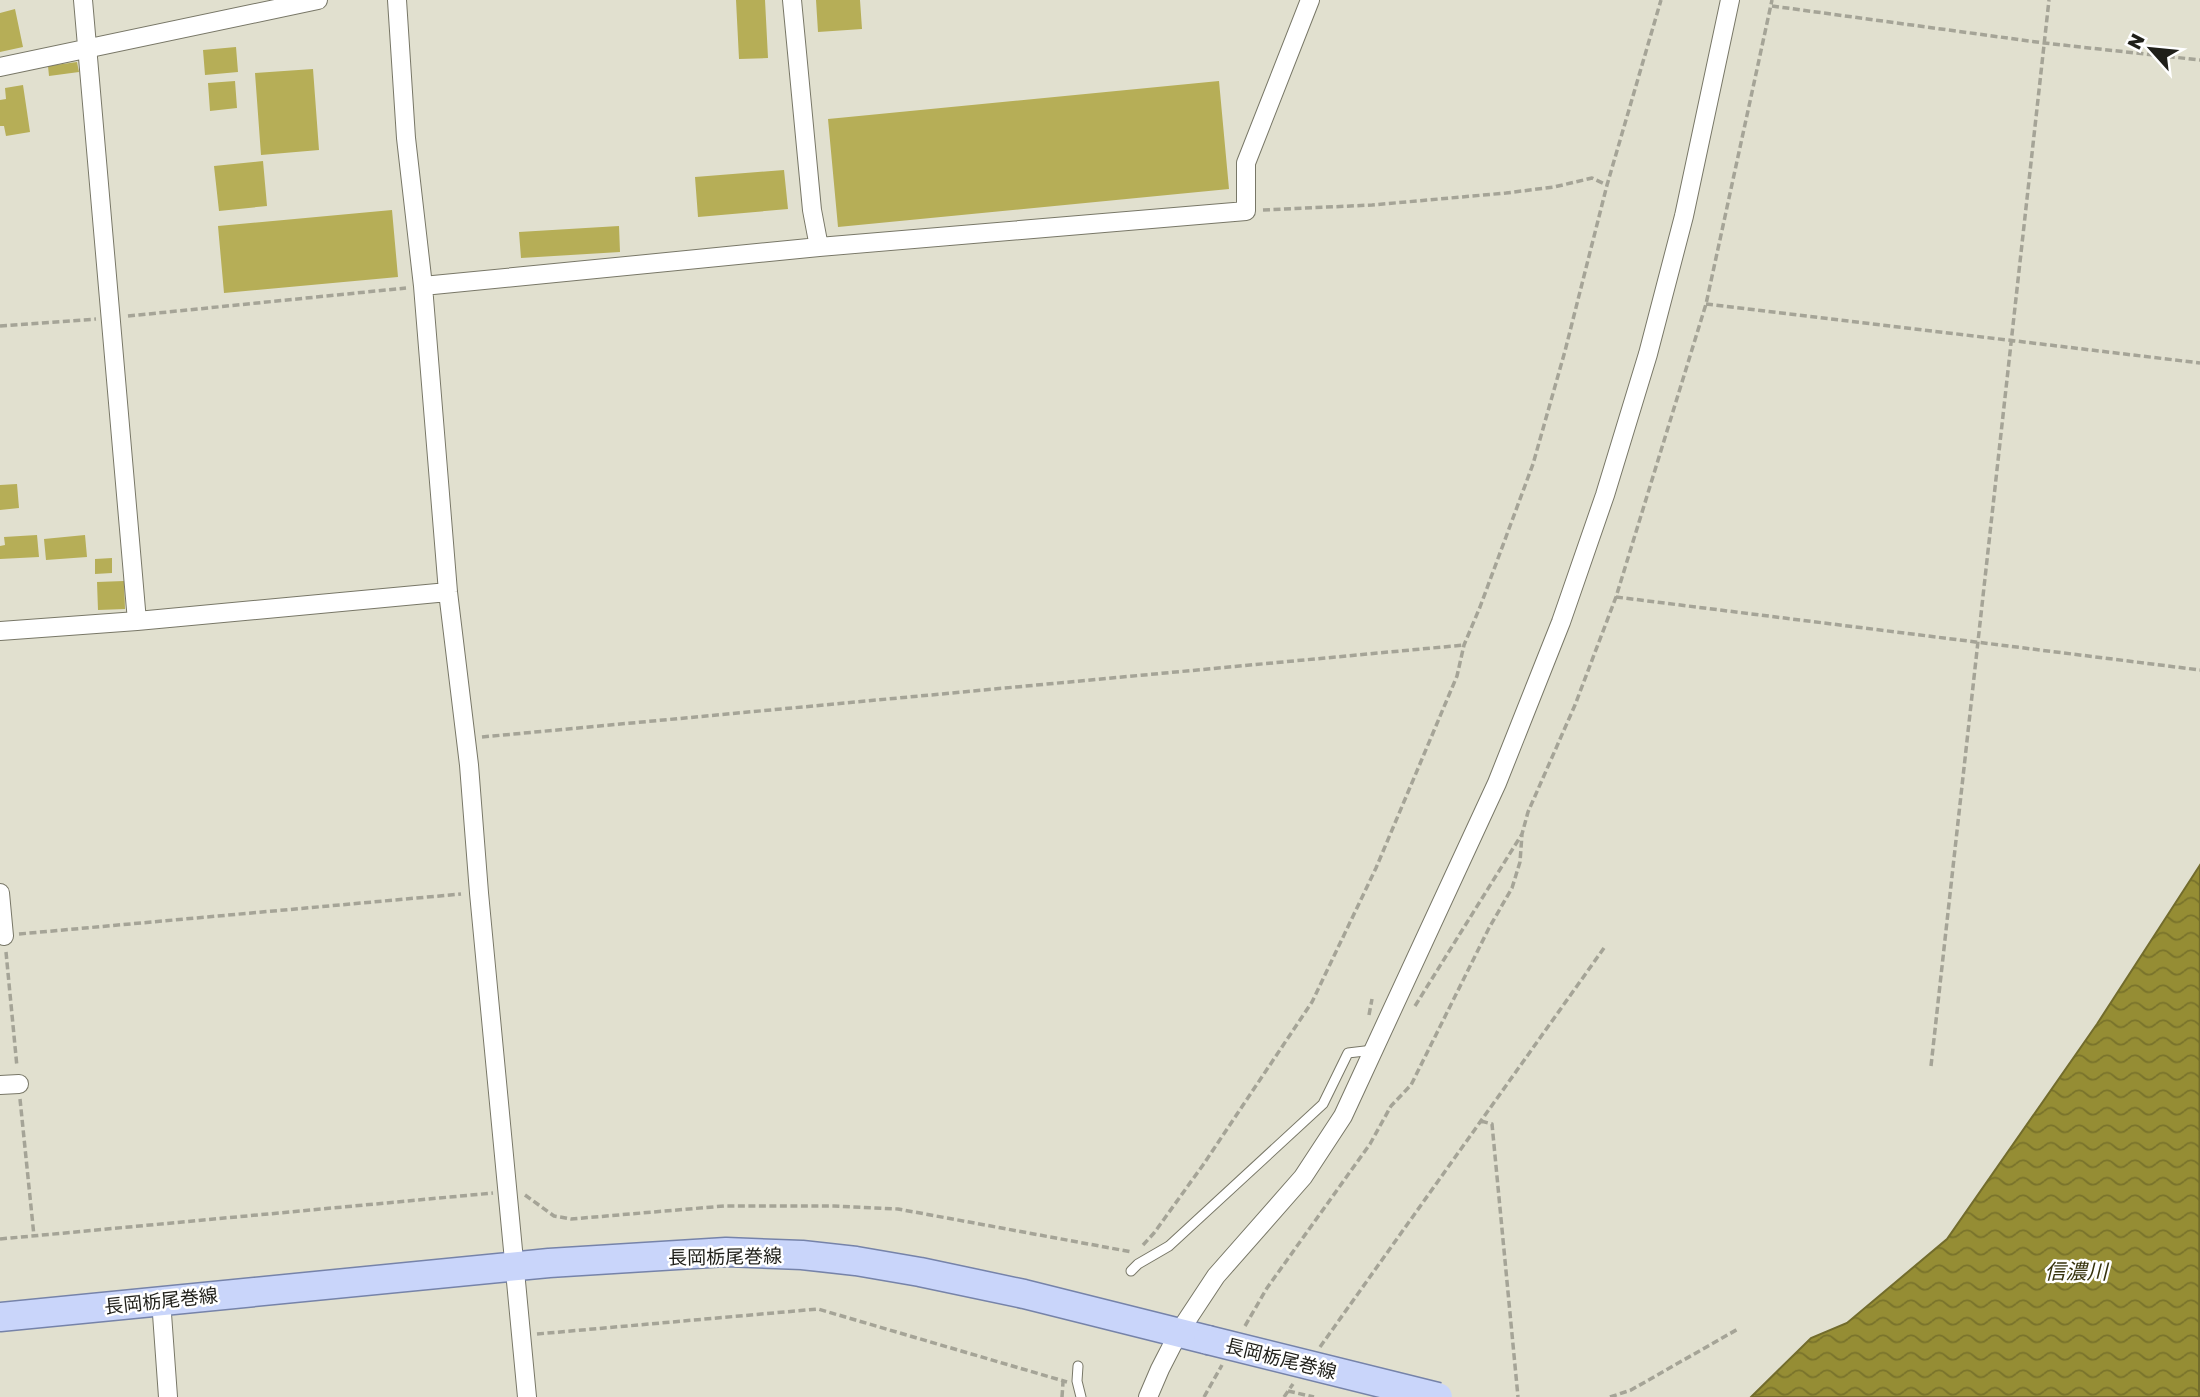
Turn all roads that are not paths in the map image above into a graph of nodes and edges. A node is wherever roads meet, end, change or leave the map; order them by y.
1 (83, 0) edge
2 (318, 0) edge
3 (397, 0) edge
4 (793, 0) edge
5 (1310, 0) edge
6 (1730, 0) edge
7 (87, 48) junction
8 (0, 67) edge
9 (819, 247) junction
10 (423, 286) junction
11 (448, 592) junction
12 (137, 621) junction
13 (0, 631) edge
14 (0, 893) edge
15 (4, 936) road end
16 (1374, 1050) junction
17 (19, 1084) dead end
18 (0, 1085) edge
19 (516, 1266) junction
20 (1131, 1271) dead end
21 (161, 1300) junction
22 (0, 1317) edge
23 (1180, 1332) junction
24 (1078, 1366) dead end
25 (168, 1397) edge
26 (527, 1397) edge
27 (1081, 1397) edge
28 (1148, 1397) edge
29 (1438, 1397) edge

1 - 7 street
2 - 7 street
3 - 10 street
4 - 9 street
5 - 9 street
6 - 16 street
7 - 8 street
7 - 12 street
9 - 10 street
10 - 11 street
11 - 12 street
11 - 19 street
12 - 13 street
14 - 15 street
16 - 20 lane
16 - 23 street
17 - 18 street
19 - 21 main road, 長岡栃尾巻線
19 - 23 main road, 長岡栃尾巻線
19 - 26 street
21 - 22 main road, 長岡栃尾巻線
21 - 25 street
23 - 28 street
23 - 29 main road, 長岡栃尾巻線, bridge
24 - 27 lane

